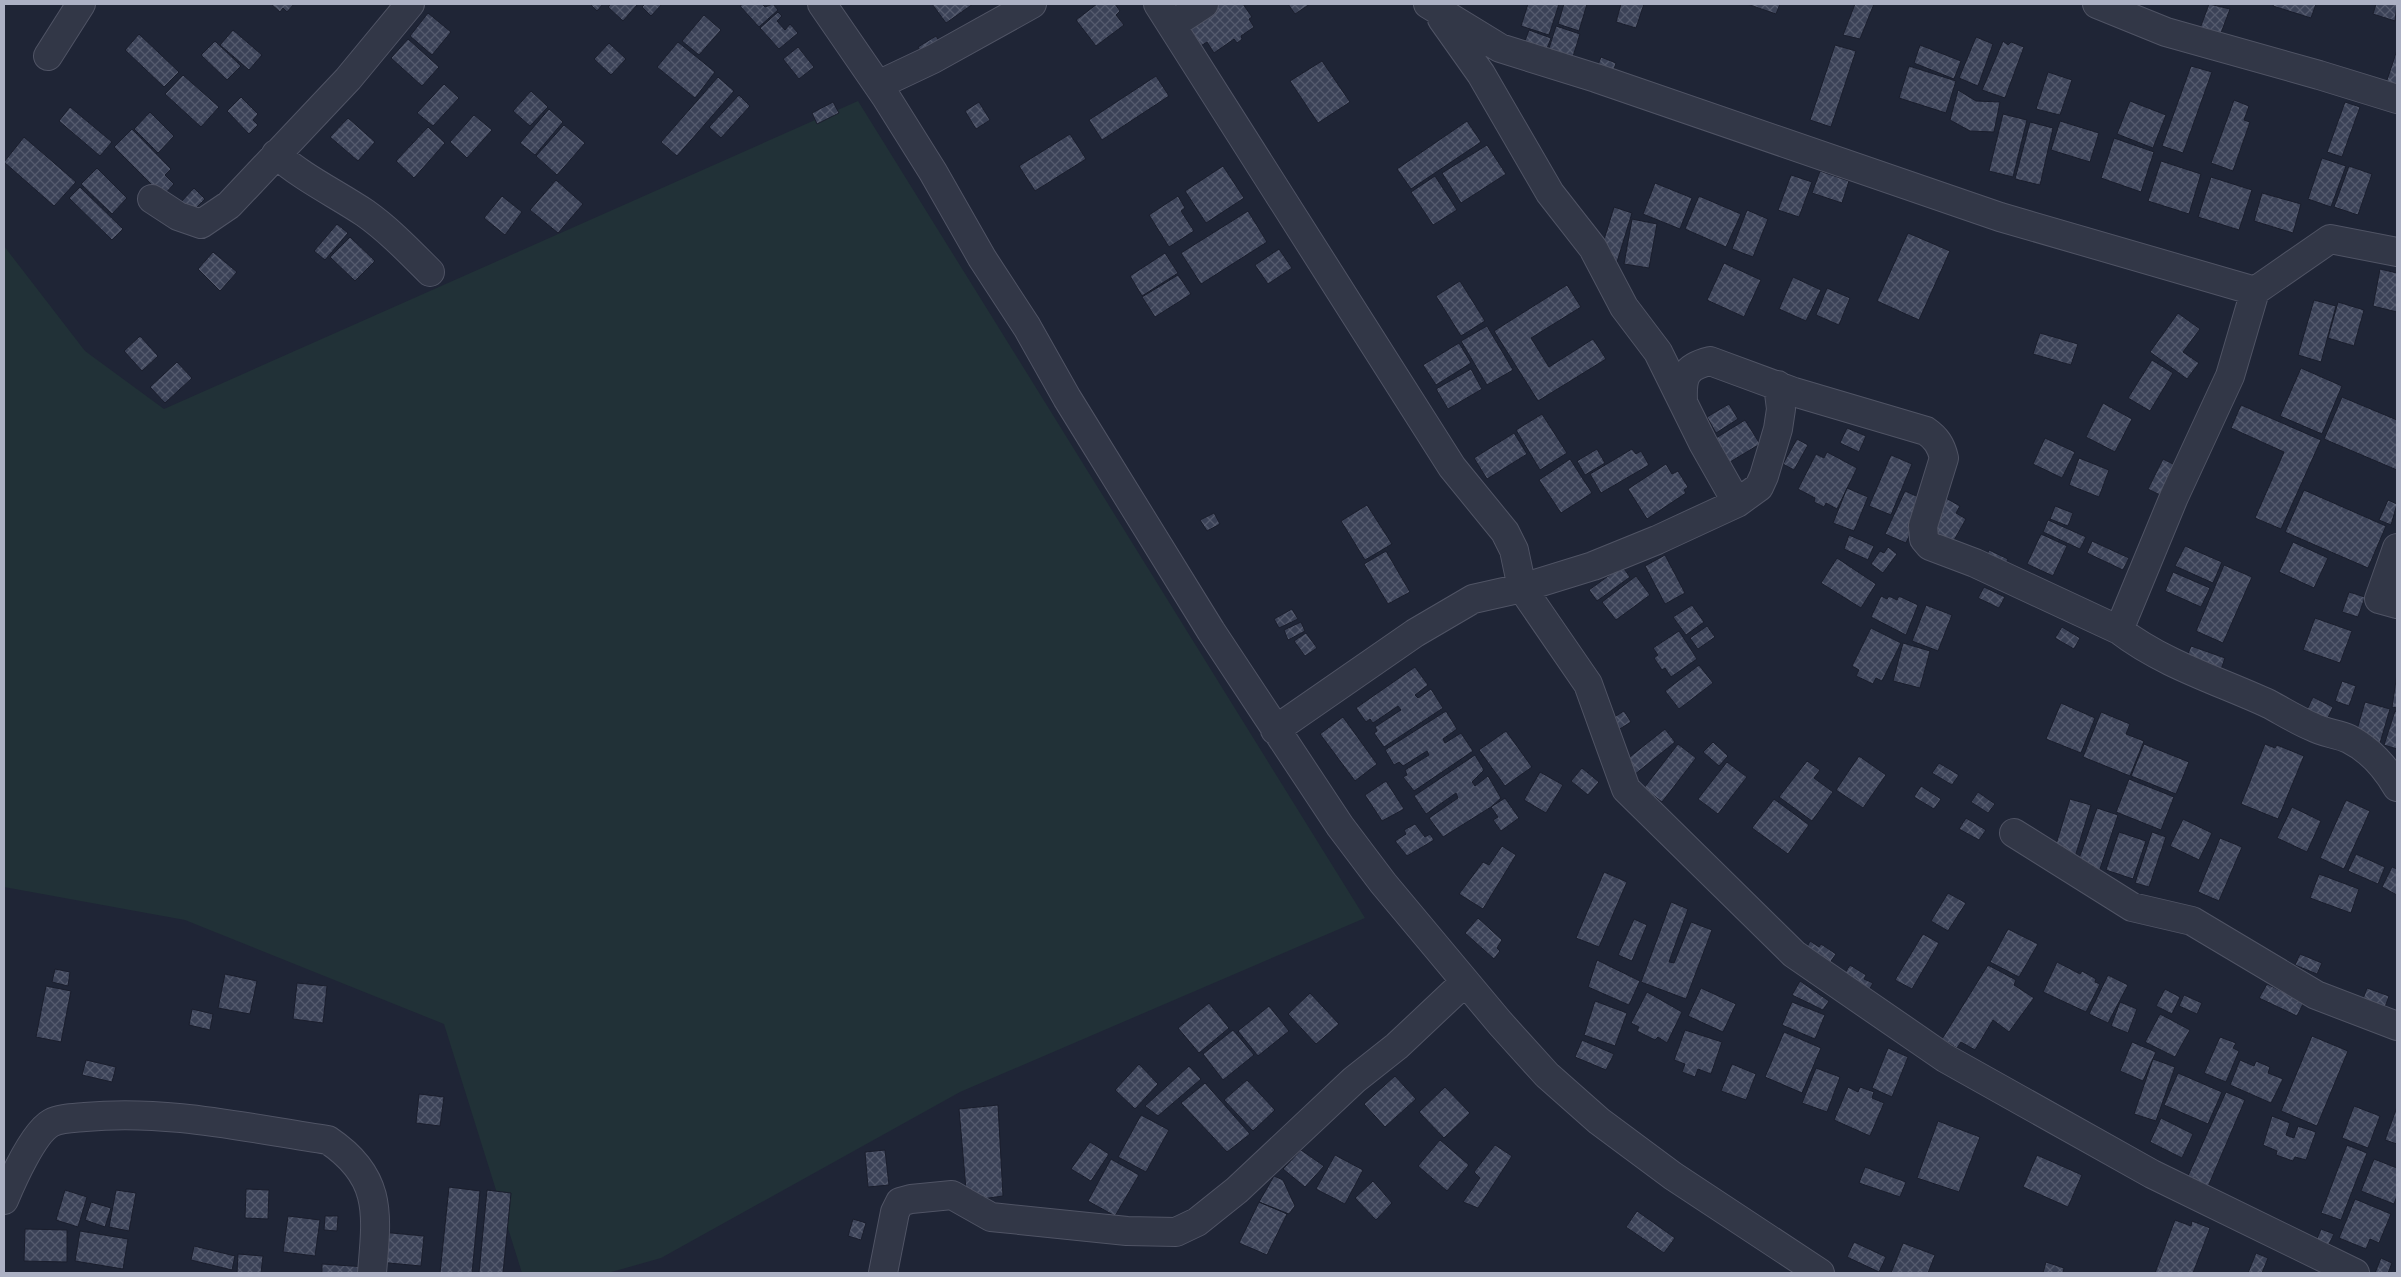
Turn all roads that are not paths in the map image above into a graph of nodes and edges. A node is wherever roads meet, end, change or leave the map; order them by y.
1 (80, 4) edge
2 (410, 4) edge
3 (822, 4) edge
4 (1032, 4) edge
5 (1204, 4) edge
6 (2097, 4) edge
7 (1431, 7) edge
8 (1165, 14) edge
9 (1500, 48) junction
10 (48, 56) dead end
11 (1477, 69) junction
12 (878, 85) junction
13 (2397, 99) edge
14 (276, 154) junction
15 (152, 199) dead end
16 (2397, 252) edge
17 (430, 272) dead end
18 (2255, 292) junction
19 (1778, 385) junction
20 (1683, 401) junction
21 (1737, 503) junction
22 (2397, 548) edge
23 (1522, 588) junction
24 (2397, 604) edge
25 (2119, 630) junction
26 (1275, 730) junction
27 (2397, 787) edge
28 (2014, 833) dead end
29 (1465, 982) junction
30 (2397, 1026) edge
31 (4, 1200) edge
32 (372, 1273) edge
33 (883, 1273) edge
34 (1820, 1273) edge
35 (2355, 1273) edge

1 - 10 street
2 - 14 street
3 - 12 street
4 - 12 street
5 - 8 street
6 - 13 street
7 - 9 street
7 - 11 street
8 - 23 street
9 - 11 street
9 - 18 street
11 - 20 street
12 - 26 street
14 - 15 street
14 - 17 street
16 - 18 street
18 - 25 street
19 - 20 street
19 - 21 street
19 - 25 street
20 - 21 street
21 - 23 street
22 - 24 street
23 - 26 street
23 - 35 street
25 - 27 street
26 - 29 street
28 - 30 street
29 - 33 street
29 - 34 street
31 - 32 street

